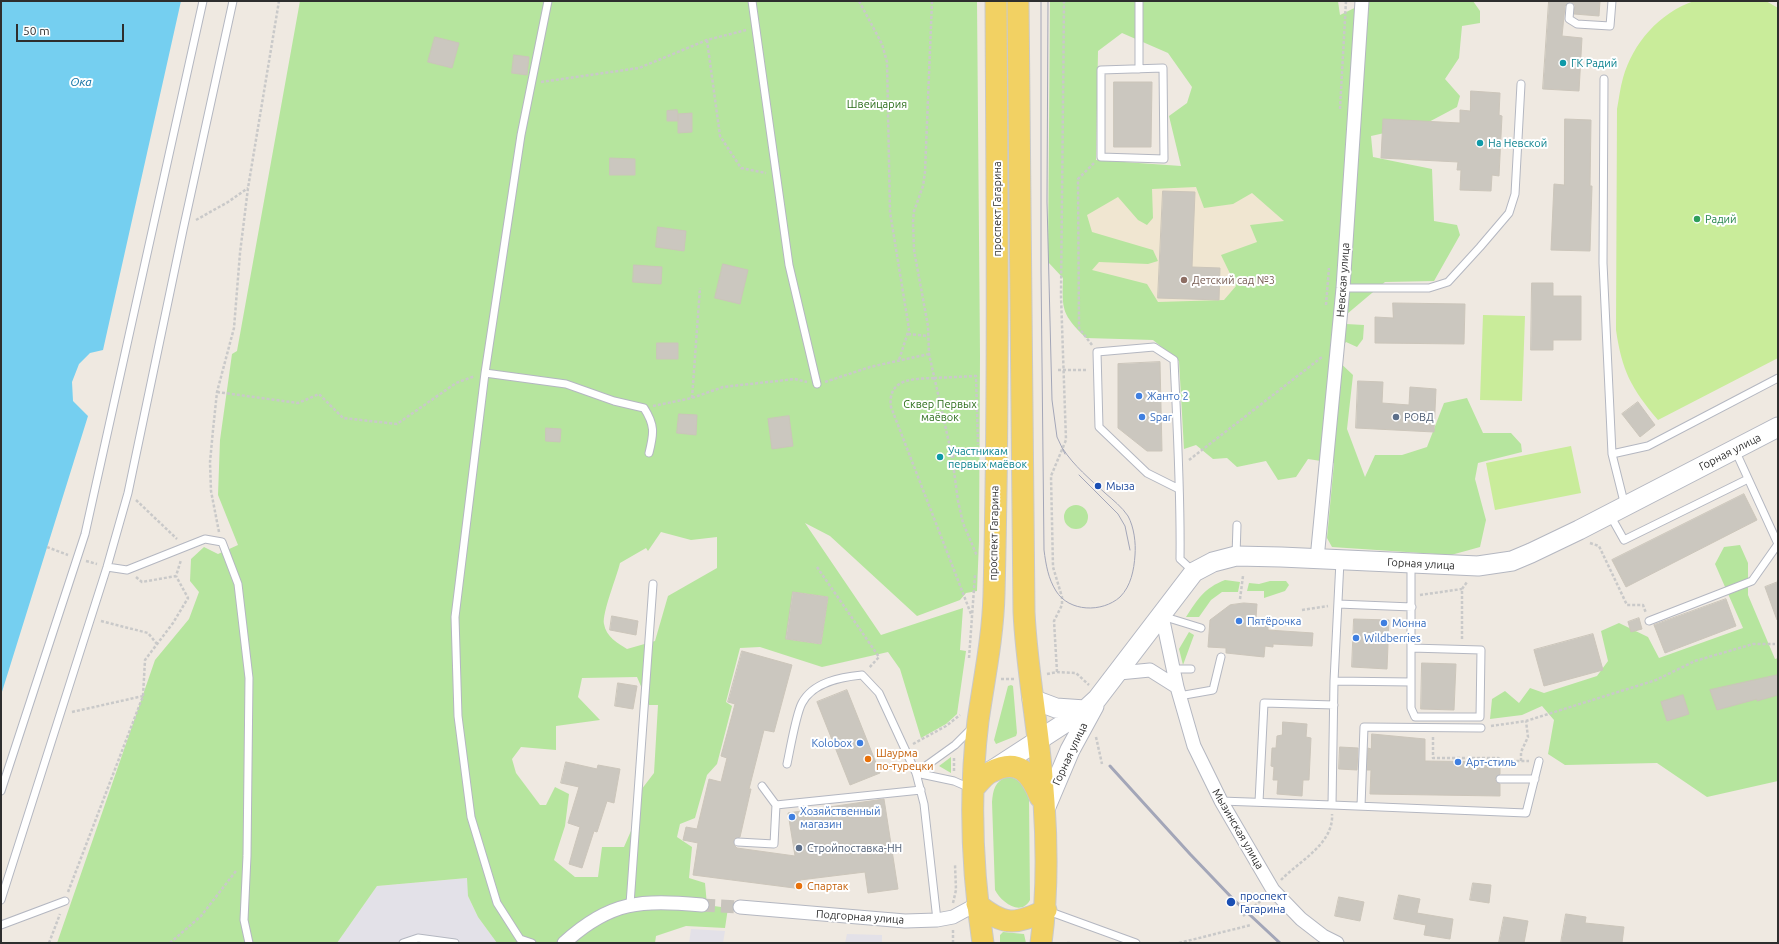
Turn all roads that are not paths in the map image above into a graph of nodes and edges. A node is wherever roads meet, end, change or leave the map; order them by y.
1 (203, 1) edge
2 (233, 1) edge
3 (548, 1) edge
4 (752, 1) edge
5 (996, 1) edge
6 (1018, 1) edge
7 (1139, 1) edge
8 (1362, 1) edge
9 (1612, 1) edge
10 (1570, 7) dead end
11 (1139, 69) junction
12 (1604, 79) dead end
13 (1521, 84) dead end
14 (1343, 288) junction
15 (485, 373) junction
16 (1778, 378) edge
17 (817, 384) road end
18 (1778, 428) edge
19 (1735, 450) junction
20 (649, 453) dead end
21 (1612, 454) junction
22 (1748, 479) junction
23 (1179, 489) junction
24 (1618, 510) junction
25 (1237, 525) dead end
26 (1778, 544) edge
27 (1236, 556) junction
28 (1317, 559) junction
29 (1340, 560) junction
30 (1411, 564) junction
31 (107, 567) junction
32 (1194, 572) junction
33 (653, 584) dead end
34 (1338, 604) junction
35 (1412, 607) junction
36 (1162, 616) junction
37 (1649, 621) road end
38 (1201, 628) dead end
39 (1411, 648) junction
40 (1221, 657) dead end
41 (1173, 669) junction
42 (1191, 669) dead end
43 (1119, 673) junction
44 (1334, 681) junction
45 (1411, 682) junction
46 (1178, 692) junction
47 (1032, 699) junction
48 (1091, 704) junction
49 (1334, 705) junction
50 (969, 718) junction
51 (1481, 728) road end
52 (1038, 740) junction
53 (1539, 761) road end
54 (787, 764) dead end
55 (990, 772) junction
56 (916, 773) junction
57 (1500, 779) dead end
58 (1535, 779) junction
59 (762, 786) dead end
60 (973, 789) junction
61 (921, 790) junction
62 (1, 791) edge
63 (1221, 801) junction
64 (1259, 802) junction
65 (776, 804) junction
66 (1332, 805) junction
67 (1361, 806) junction
68 (1045, 809) junction
69 (738, 842) dead end
70 (1, 900) edge
71 (65, 901) road end
72 (630, 904) junction
73 (977, 904) junction
74 (702, 905) tunnel mouth
75 (740, 908) tunnel mouth
76 (1046, 910) junction
77 (937, 920) junction
78 (1, 925) edge
79 (250, 943) edge
80 (403, 943) edge
81 (455, 943) edge
82 (532, 943) edge
83 (564, 943) edge
84 (983, 943) edge
85 (1041, 943) edge
86 (1136, 943) edge
87 (1337, 943) edge

1 - 62 lane
2 - 31 lane
3 - 15 lane
4 - 17 lane
5 - 50 main road, проспект Гагарина
6 - 47 main road, проспект Гагарина
7 - 11 lane
8 - 14 street, Невская улица
9 - 10 lane
11 - 11 lane
12 - 21 lane
13 - 14 lane
14 - 28 street, Невская улица
15 - 20 lane
15 - 82 lane
16 - 21 lane
18 - 19 main road, Горная улица
19 - 22 lane
19 - 24 main road, Горная улица
21 - 24 lane
22 - 24 lane
22 - 26 lane
23 - 23 lane
23 - 32 lane
24 - 30 main road, Горная улица
25 - 27 lane
26 - 37 lane
27 - 28 main road, Горная улица
27 - 32 main road, Горная улица
28 - 29 main road, Горная улица
29 - 30 main road, Горная улица
29 - 34 lane
30 - 35 lane
31 - 70 lane
31 - 79 lane
32 - 36 main road, Горная улица
33 - 72 lane
34 - 35 lane
34 - 44 lane
35 - 39 lane
36 - 38 lane
36 - 41 street, Мызинская улица
36 - 43 main road, Горная улица
39 - 45 lane
39 - 45 lane
40 - 46 lane
41 - 42 lane
41 - 46 street, Мызинская улица
43 - 46 street
43 - 48 main road, Горная улица
44 - 45 lane
44 - 49 lane
46 - 63 street, Мызинская улица
47 - 48 main road
47 - 52 main road, проспект Гагарина
48 - 52 main road, Горная улица
48 - 68 main road, Горная улица
49 - 64 lane
49 - 66 lane
50 - 56 lane
50 - 60 main road, проспект Гагарина
51 - 67 lane
52 - 55 main road, Горная улица
52 - 68 main road, проспект Гагарина
53 - 58 lane
54 - 56 lane
55 - 60 main road
55 - 68 main road, проспект Гагарина
56 - 60 lane
56 - 61 lane
57 - 58 lane
58 - 67 lane
59 - 65 lane
60 - 73 main road, проспект Гагарина
61 - 65 lane
61 - 77 lane
63 - 64 lane
63 - 87 street, Мызинская улица
64 - 66 lane
65 - 69 lane
66 - 67 lane
68 - 76 main road, проспект Гагарина
71 - 78 lane
72 - 74 street
72 - 83 street
73 - 76 main road
73 - 77 street, Подгорная улица
73 - 84 main road, проспект Гагарина
75 - 77 street, Подгорная улица
76 - 85 main road, проспект Гагарина
76 - 86 lane
80 - 81 lane

